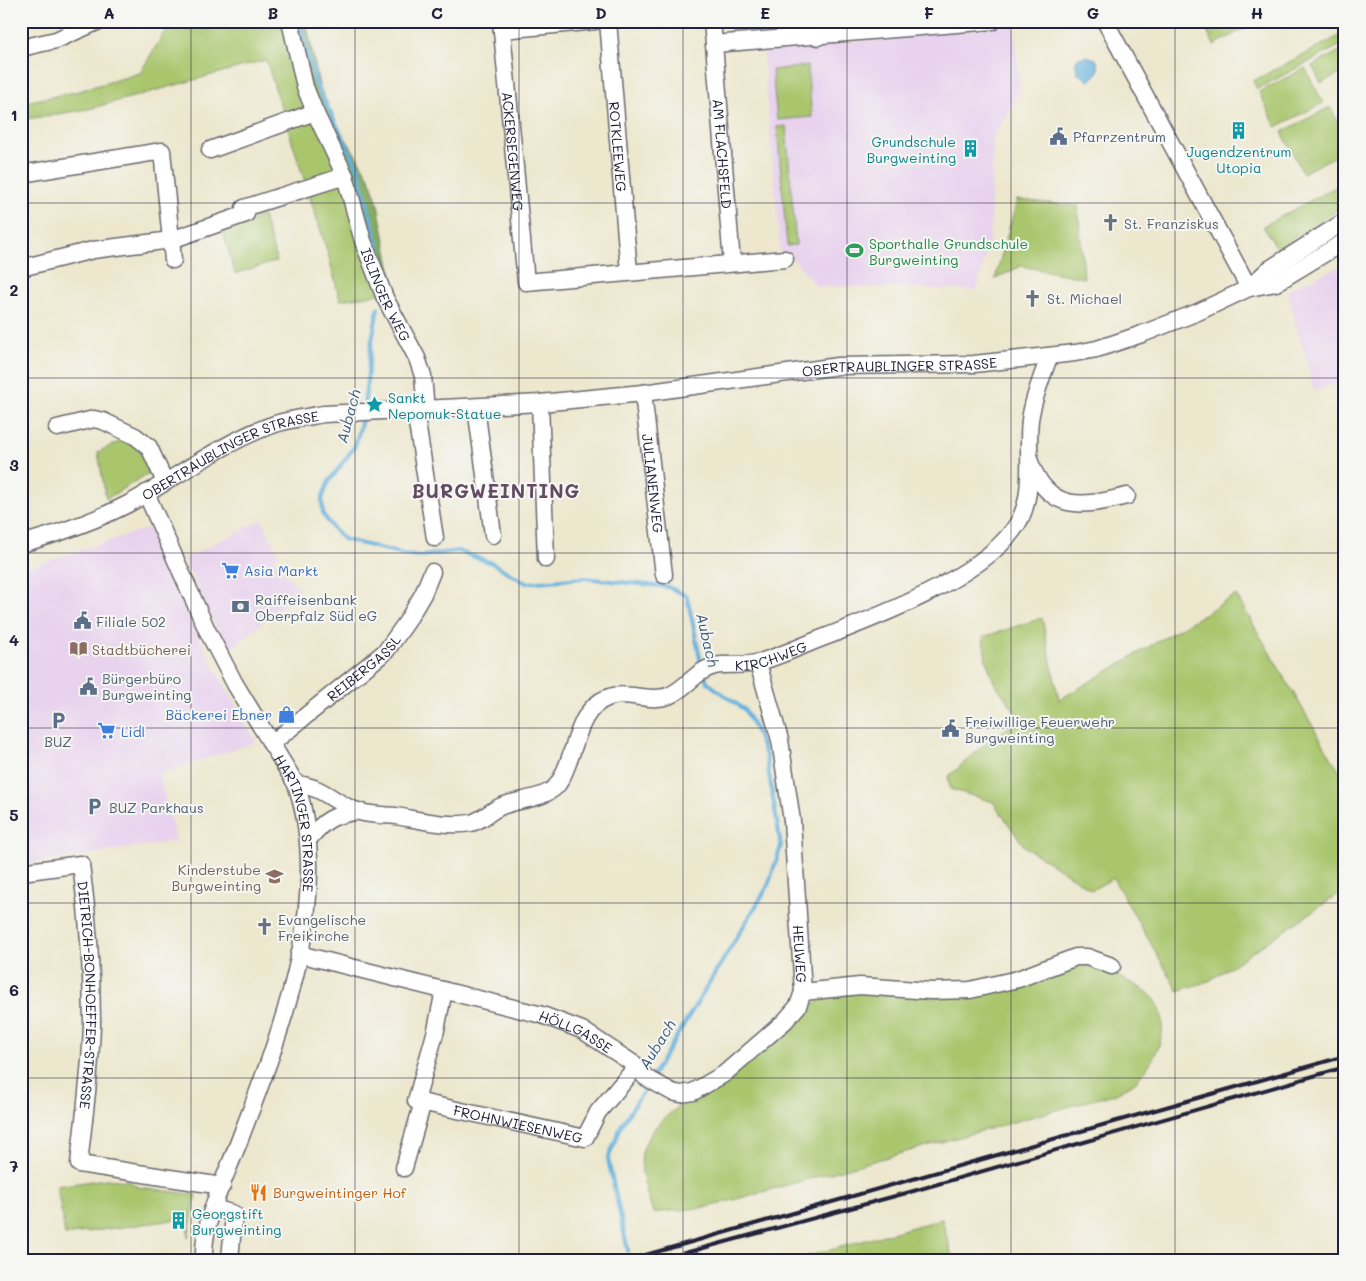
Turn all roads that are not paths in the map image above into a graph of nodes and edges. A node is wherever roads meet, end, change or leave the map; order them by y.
1 (99, 21) edge
2 (290, 21) edge
3 (596, 21) edge
4 (608, 21) edge
5 (712, 21) edge
6 (994, 21) edge
7 (1105, 21) edge
8 (920, 25) edge
9 (501, 26) edge
10 (817, 29) edge
11 (714, 44) junction
12 (21, 48) edge
13 (315, 112) junction
14 (210, 150) dead end
15 (21, 174) edge
16 (345, 176) junction
17 (1344, 224) edge
18 (171, 240) junction
19 (1345, 241) edge
20 (785, 259) dead end
21 (173, 260) dead end
22 (732, 263) junction
23 (21, 268) edge
24 (629, 272) junction
25 (1249, 288) junction
26 (1049, 357) junction
27 (643, 393) junction
28 (540, 402) junction
29 (476, 406) junction
30 (420, 410) junction
31 (57, 428) dead end
32 (1029, 457) junction
33 (165, 482) junction
34 (146, 493) junction
35 (1127, 496) dead end
36 (493, 535) dead end
37 (435, 538) dead end
38 (21, 544) edge
39 (546, 559) dead end
40 (432, 572) dead end
41 (664, 575) dead end
42 (758, 663) junction
43 (271, 744) junction
44 (296, 784) junction
45 (359, 811) junction
46 (308, 840) junction
47 (21, 872) edge
48 (299, 954) junction
49 (1112, 966) dead end
50 (444, 990) junction
51 (803, 992) junction
52 (647, 1076) junction
53 (422, 1102) junction
54 (404, 1168) dead end
55 (222, 1186) junction
56 (214, 1208) junction
57 (200, 1259) edge
58 (230, 1260) edge

1 - 12 street
2 - 13 street, ISLINGER WEG
3 - 9 street
4 - 24 street, ROTKLEEWEG
5 - 11 street, AM FLACHSFELD
6 - 8 street
7 - 25 street
8 - 10 street
9 - 24 street, ACKERSEGENWEG
10 - 11 street
11 - 22 street, AM FLACHSFELD
13 - 14 street
13 - 16 street, ISLINGER WEG
15 - 18 street
16 - 18 street
16 - 30 street, ISLINGER WEG
17 - 25 street, OBERTRAUBLINGER STRASSE
18 - 21 street
18 - 23 street
19 - 25 street, OBERTRAUBLINGER STRASSE
20 - 22 street
22 - 24 street
25 - 26 street, OBERTRAUBLINGER STRASSE
26 - 27 street, OBERTRAUBLINGER STRASSE
26 - 32 street, KIRCHWEG
27 - 28 street, OBERTRAUBLINGER STRASSE
27 - 41 street, JULIANENWEG
28 - 29 street, OBERTRAUBLINGER STRASSE
28 - 39 street
29 - 30 street, OBERTRAUBLINGER STRASSE
29 - 36 street
30 - 33 street, OBERTRAUBLINGER STRASSE
30 - 37 street, ISLINGER WEG
31 - 33 street
32 - 35 street
32 - 42 street, KIRCHWEG
33 - 34 street, OBERTRAUBLINGER STRASSE
34 - 38 street, OBERTRAUBLINGER STRASSE
34 - 43 street, HARTINGER STRASSE
40 - 43 street, REIBERGASSL
42 - 45 street, KIRCHWEG
42 - 51 street, HEUWEG
43 - 44 street, HARTINGER STRASSE
44 - 45 street, KIRCHWEG
44 - 46 street, HARTINGER STRASSE
45 - 46 street, KIRCHWEG
46 - 48 street, HARTINGER STRASSE
47 - 55 street, DIETRICH-BONHOEFFER-STRASSE
48 - 50 street, HÖLLGASSE
48 - 55 street, HARTINGER STRASSE
49 - 51 street, HEUWEG
50 - 52 street, HÖLLGASSE
50 - 53 street
51 - 52 street, HÖLLGASSE
52 - 53 street, FROHNWIESENWEG
53 - 54 street
55 - 56 street, HARTINGER STRASSE
56 - 57 street, HARTINGER STRASSE
56 - 58 street

